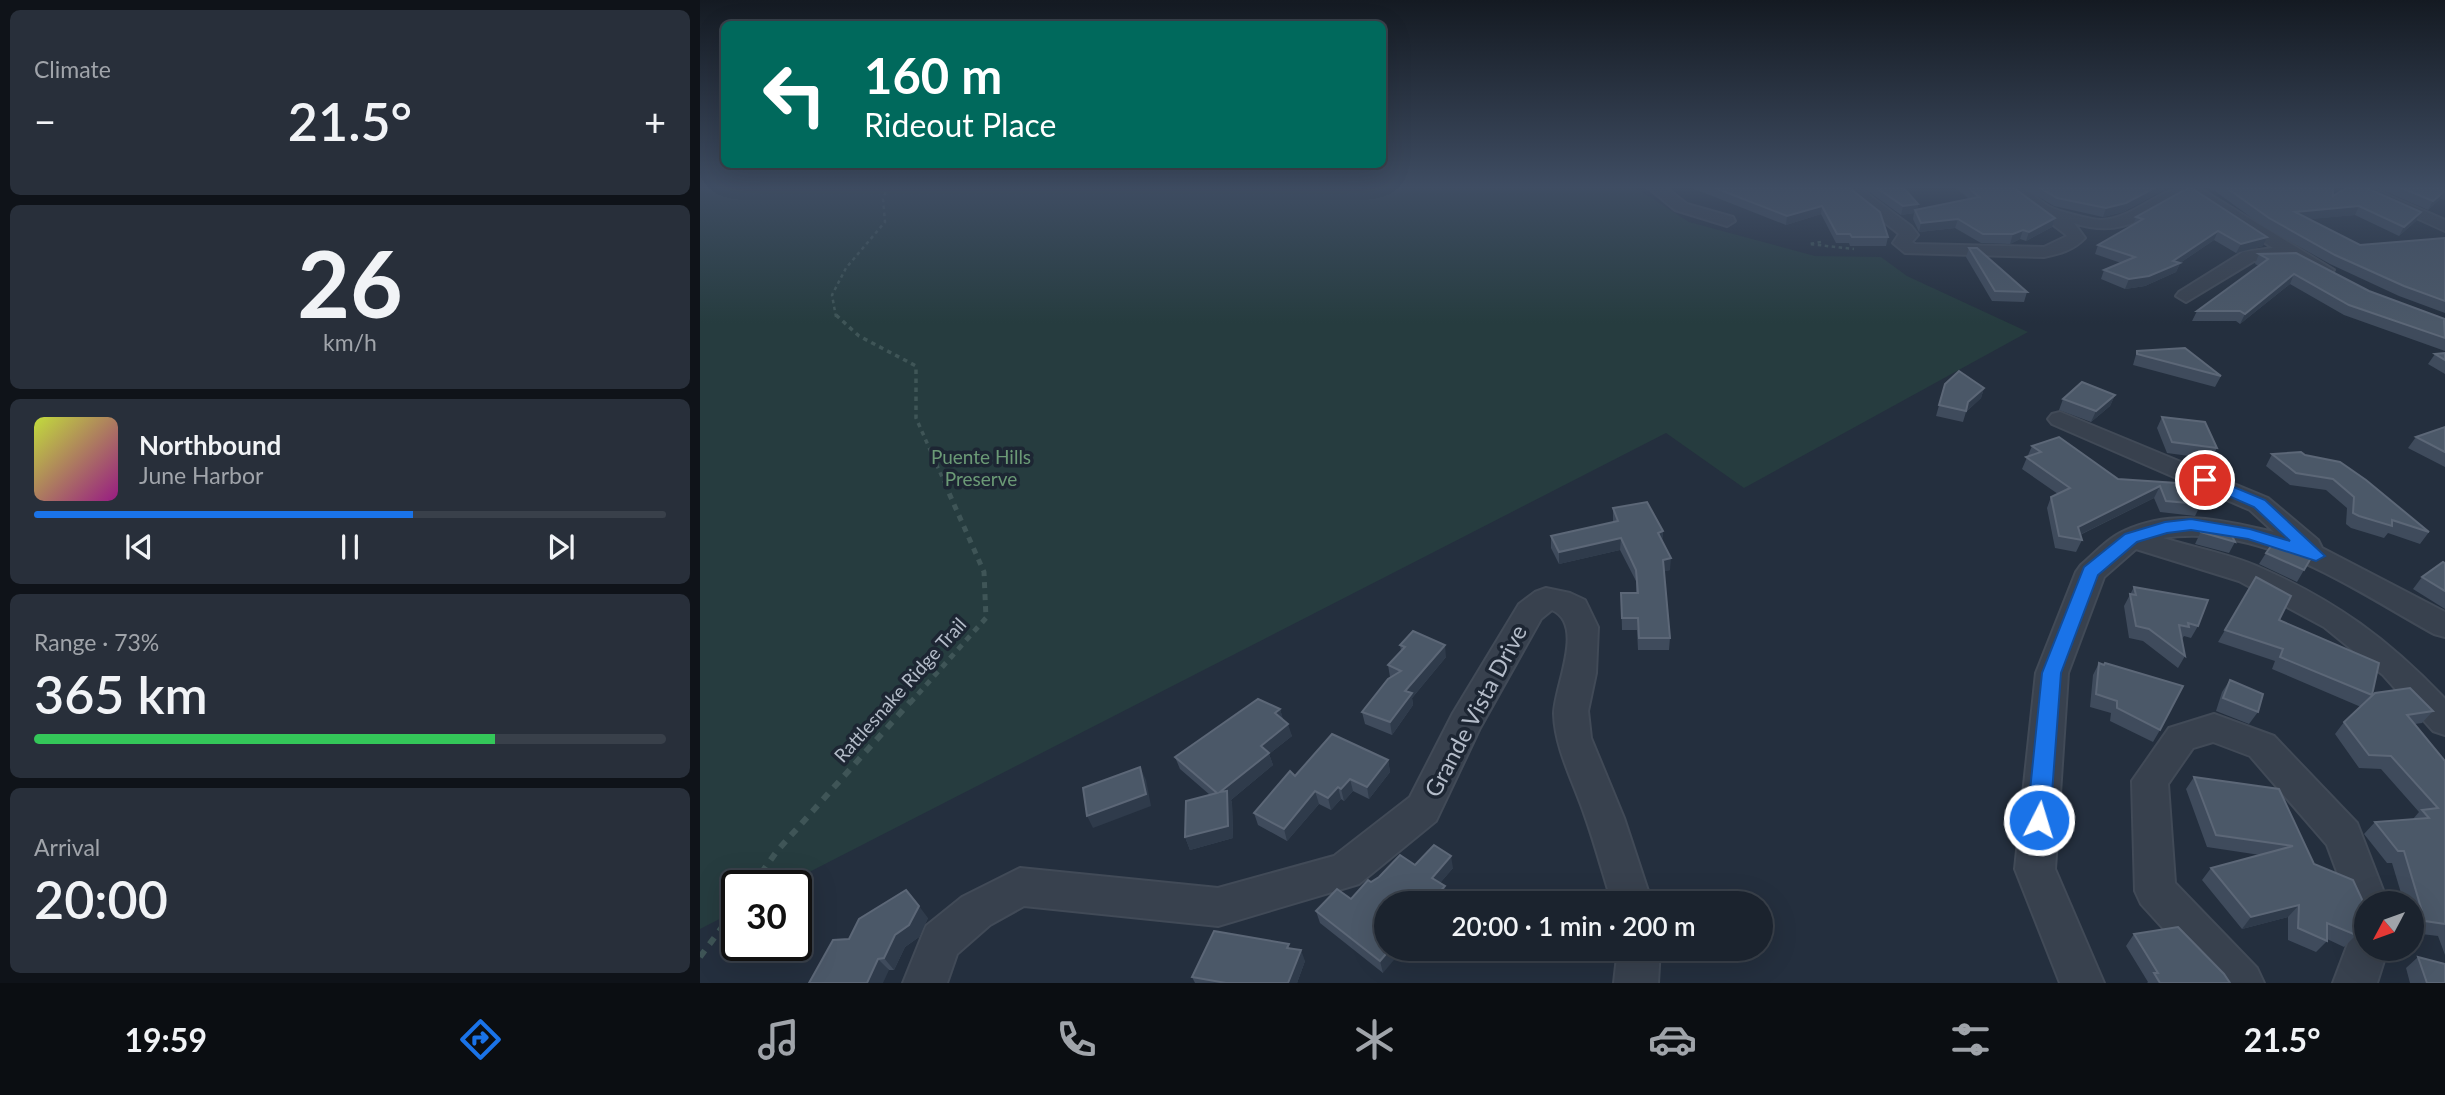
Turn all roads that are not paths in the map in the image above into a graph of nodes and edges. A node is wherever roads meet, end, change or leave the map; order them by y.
1 (1906, 232) edge
2 (2073, 232) edge
3 (2256, 232) edge
4 (2299, 256) junction
5 (2343, 280) edge
6 (2186, 296) dead end
7 (2060, 419) dead end
8 (2131, 538) junction
9 (2316, 556) junction
10 (2445, 626) edge
11 (2445, 721) edge
12 (1628, 891) edge
13 (2364, 891) edge
14 (1638, 961) edge
15 (2363, 961) edge
16 (925, 983) edge
17 (1636, 983) edge
18 (2082, 983) edge
19 (2242, 983) edge
20 (2355, 983) edge

1 - 2 street
3 - 4 street
4 - 5 street
4 - 6 street
7 - 9 street
8 - 9 street
8 - 11 street
8 - 18 street
9 - 10 street
12 - 16 street, Grande Vista Drive
13 - 19 street
14 - 17 street
15 - 20 street

